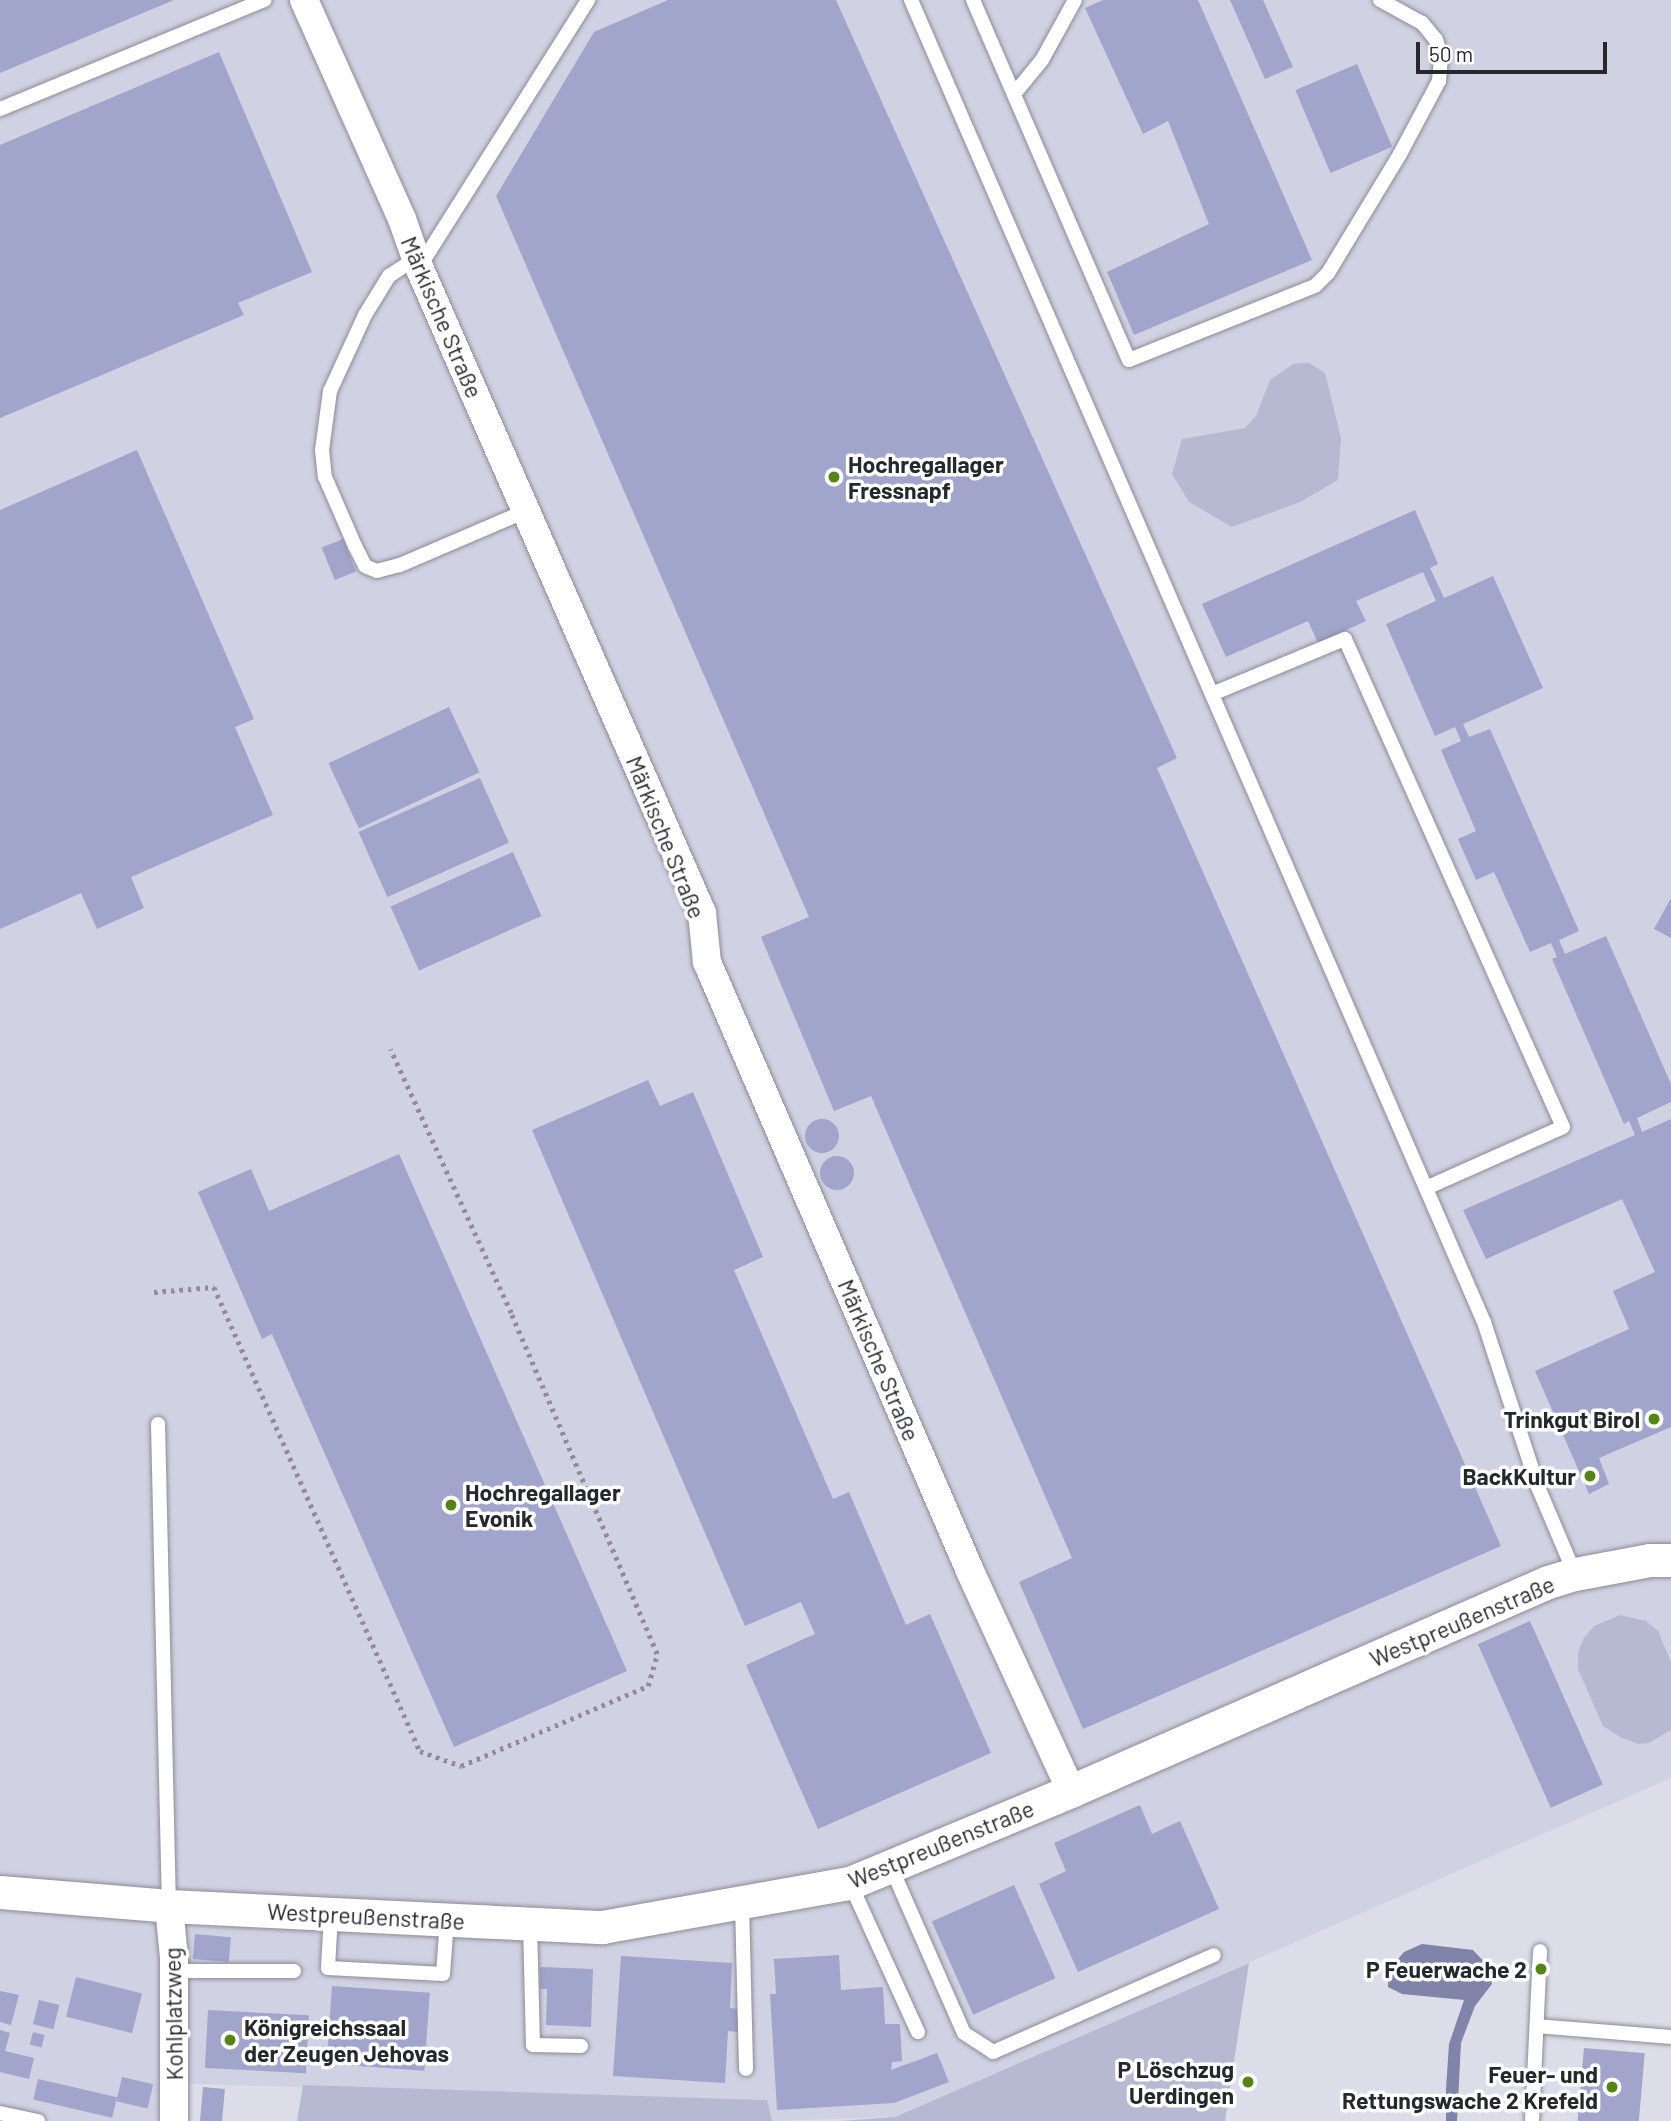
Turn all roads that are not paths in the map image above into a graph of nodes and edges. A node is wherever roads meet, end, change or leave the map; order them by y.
1 (264, 0) edge
2 (304, 0) edge
3 (588, 0) edge
4 (911, 0) edge
5 (973, 0) edge
6 (1075, 0) edge
7 (1380, 0) edge
8 (1014, 94) junction
9 (0, 109) edge
10 (417, 263) junction
11 (526, 511) junction
12 (1212, 694) junction
13 (1426, 1188) junction
14 (158, 1424) dead end
15 (1671, 1560) edge
16 (1575, 1574) junction
17 (1071, 1791) junction
18 (891, 1867) junction
19 (850, 1884) junction
20 (0, 1892) edge
21 (742, 1903) junction
22 (169, 1906) junction
23 (331, 1914) junction
24 (447, 1920) junction
25 (530, 1924) junction
26 (1540, 1951) dead end
27 (1214, 1955) dead end
28 (174, 1971) junction
29 (294, 1971) dead end
30 (1536, 2026) junction
31 (918, 2032) dead end
32 (1671, 2037) edge
33 (581, 2046) dead end
34 (747, 2069) dead end
35 (0, 2113) edge
36 (38, 2121) edge
37 (174, 2121) edge
38 (1532, 2121) edge

1 - 9 lane
2 - 10 street, Märkische Straße
3 - 10 lane
4 - 12 lane
5 - 8 lane
6 - 8 lane
7 - 8 lane
10 - 11 street, Märkische Straße
10 - 11 lane
11 - 17 street, Märkische Straße
12 - 13 lane
12 - 13 lane
13 - 16 lane
14 - 22 lane
15 - 16 street, Westpreußenstraße
16 - 17 street, Westpreußenstraße
17 - 18 street, Westpreußenstraße
18 - 19 street, Westpreußenstraße
18 - 27 lane
19 - 21 street, Westpreußenstraße
19 - 31 lane
20 - 22 street, Westpreußenstraße
21 - 25 street, Westpreußenstraße
21 - 34 lane
22 - 23 street, Westpreußenstraße
22 - 28 street, Kohlplatzweg
23 - 24 street, Westpreußenstraße
23 - 24 lane
24 - 25 street, Westpreußenstraße
25 - 33 lane
26 - 30 lane
28 - 29 lane
28 - 37 street, Kohlplatzweg
30 - 32 lane
30 - 38 lane
35 - 36 lane

